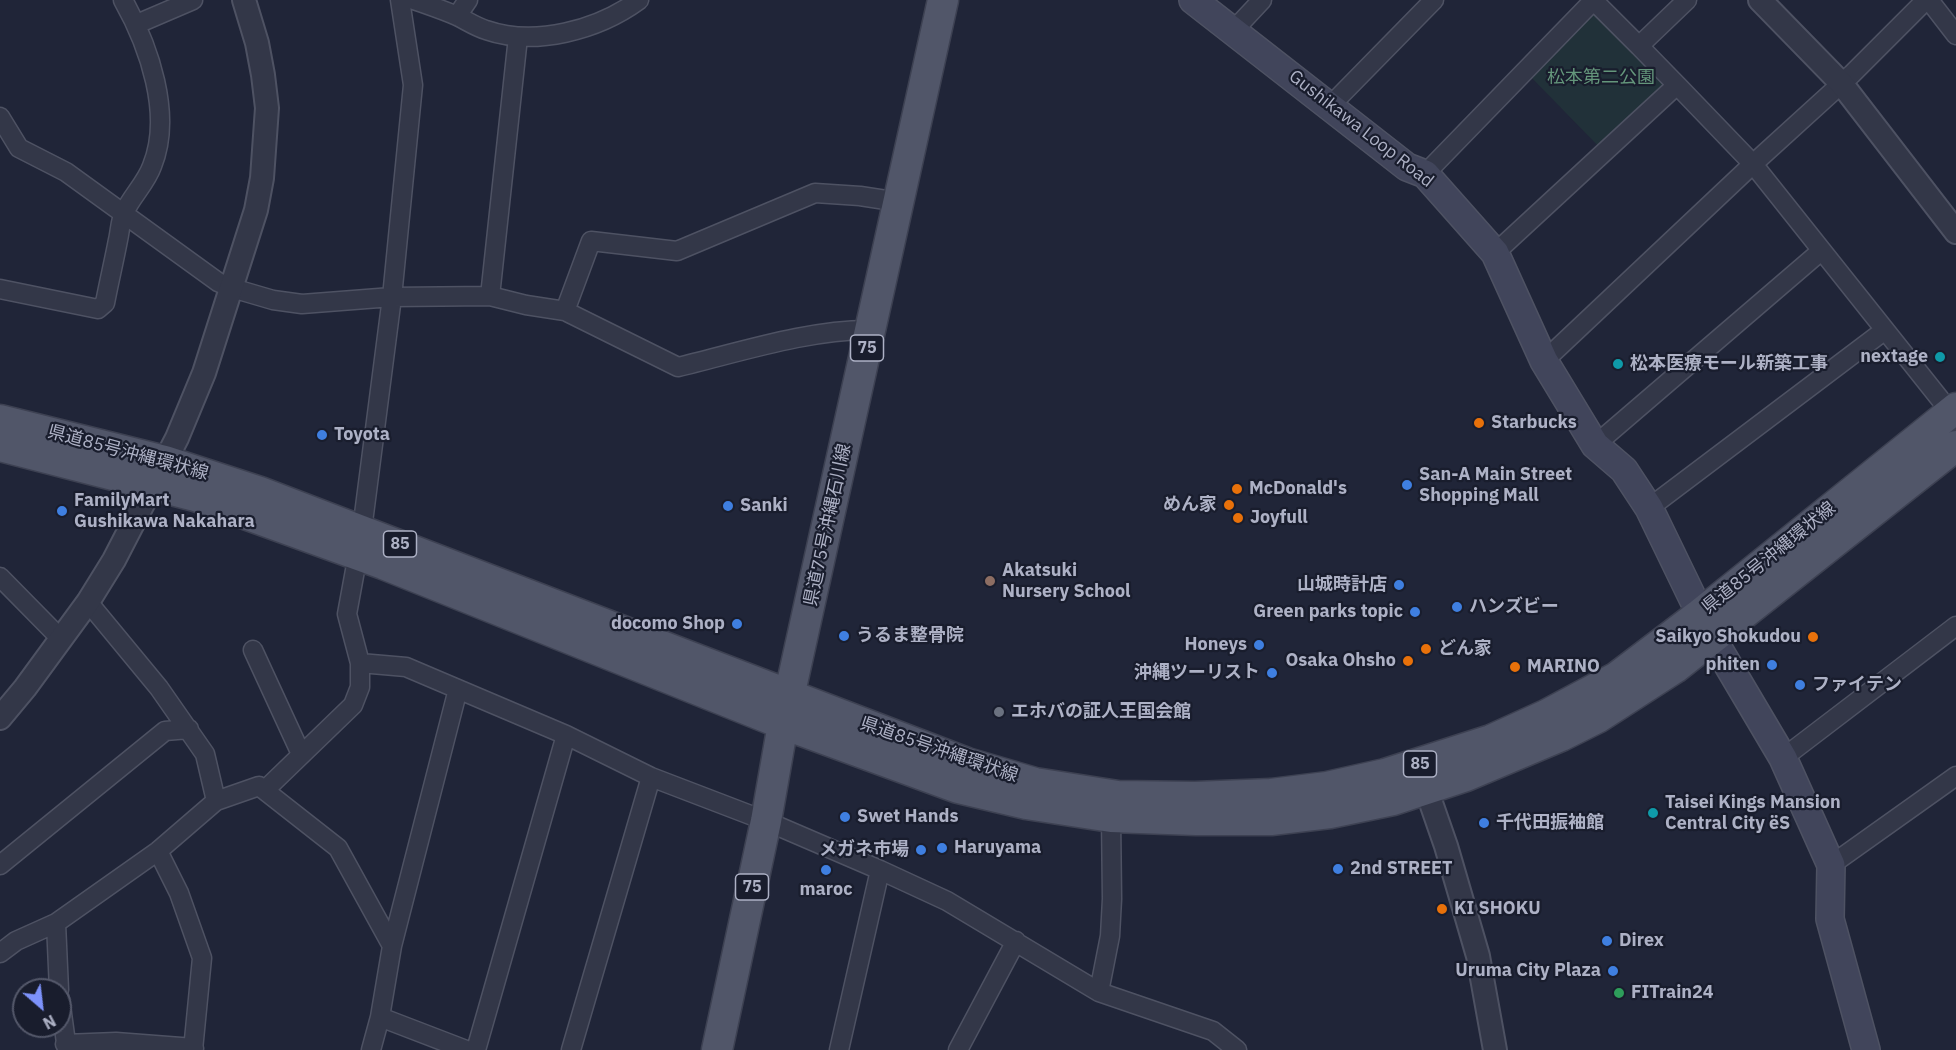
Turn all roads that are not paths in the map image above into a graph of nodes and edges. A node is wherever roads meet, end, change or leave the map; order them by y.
1 (123, 0) edge
2 (193, 0) edge
3 (244, 0) edge
4 (400, 0) edge
5 (414, 0) edge
6 (468, 0) edge
7 (943, 0) edge
8 (1193, 0) edge
9 (1262, 0) edge
10 (1434, 0) edge
11 (1593, 0) edge
12 (1687, 0) edge
13 (1760, 0) edge
14 (1928, 0) edge
15 (633, 1) edge
16 (457, 16) junction
17 (137, 24) junction
18 (1234, 30) junction
19 (1956, 35) edge
20 (518, 37) junction
21 (1639, 46) junction
22 (1841, 83) junction
23 (1677, 85) junction
24 (1330, 106) junction
25 (0, 117) edge
26 (1754, 164) junction
27 (1425, 174) junction
28 (899, 202) junction
29 (123, 214) junction
30 (1956, 232) edge
31 (1821, 251) junction
32 (1495, 253) junction
33 (232, 288) junction
34 (0, 289) edge
35 (490, 296) junction
36 (392, 297) junction
37 (565, 311) junction
38 (871, 330) junction
39 (1886, 330) junction
40 (1544, 362) junction
41 (1948, 404) edge
42 (0, 420) edge
43 (1595, 445) junction
44 (0, 446) edge
45 (1956, 446) edge
46 (159, 473) junction
47 (1649, 508) junction
48 (360, 542) junction
49 (0, 577) edge
50 (88, 602) junction
51 (1706, 626) junction
52 (1956, 626) edge
53 (61, 639) junction
54 (254, 650) dead end
55 (360, 663) junction
56 (458, 689) junction
57 (787, 710) junction
58 (0, 718) edge
59 (189, 729) junction
60 (566, 735) junction
61 (302, 754) junction
62 (1783, 758) junction
63 (1956, 776) edge
64 (651, 777) junction
65 (1422, 777) junction
66 (265, 790) junction
67 (216, 801) junction
68 (1112, 817) junction
69 (766, 821) junction
70 (158, 851) junction
71 (0, 865) edge
72 (1831, 865) junction
73 (880, 870) junction
74 (56, 923) junction
75 (1016, 941) junction
76 (392, 946) junction
77 (0, 953) edge
78 (58, 978) edge
79 (1099, 992) junction
80 (380, 1017) junction
81 (66, 1047) edge
82 (194, 1049) edge
83 (370, 1050) edge
84 (466, 1050) edge
85 (476, 1050) edge
86 (570, 1050) edge
87 (717, 1050) edge
88 (839, 1050) edge
89 (958, 1050) edge
90 (1237, 1050) edge
91 (1496, 1050) edge
92 (1866, 1050) edge

1 - 17 street
2 - 17 street
3 - 33 street
4 - 36 street
5 - 16 street
6 - 16 street
7 - 28 main road, 県道75号沖縄石川線 / 75
8 - 18 main road, Gushikawa Loop Road
9 - 18 street
10 - 24 street
11 - 21 street
11 - 27 street
12 - 21 street
13 - 22 street
14 - 19 street
14 - 22 street
15 - 20 street
16 - 20 street
17 - 29 street
18 - 24 main road, Gushikawa Loop Road
20 - 35 street
21 - 23 street
22 - 26 street
22 - 30 street
23 - 26 street
23 - 32 street
24 - 27 main road, Gushikawa Loop Road
25 - 29 street
26 - 31 street
26 - 40 street
27 - 32 main road, Gushikawa Loop Road
28 - 37 street
28 - 38 main road, 県道75号沖縄石川線 / 75
29 - 33 street
29 - 34 street
31 - 39 street
31 - 43 street
32 - 40 main road, Gushikawa Loop Road
33 - 36 street
33 - 46 street
35 - 36 street
35 - 37 street
36 - 48 street
37 - 38 street
38 - 57 main road, 県道75号沖縄石川線 / 75
39 - 41 street
39 - 47 street
40 - 43 main road, Gushikawa Loop Road
41 - 51 main road, 県道85号沖縄環状線 / 85
42 - 46 main road, 県道85号沖縄環状線 / 85
43 - 47 main road, Gushikawa Loop Road
44 - 46 main road, 県道85号沖縄環状線 / 85
45 - 51 main road, 県道85号沖縄環状線 / 85
46 - 48 main road, 県道85号沖縄環状線 / 85
46 - 50 street
47 - 51 main road, Gushikawa Loop Road
48 - 55 street
48 - 57 main road, 県道85号沖縄環状線 / 85
49 - 53 street
50 - 53 street
50 - 59 street
51 - 62 main road, Gushikawa Loop Road
51 - 65 main road, 県道85号沖縄環状線 / 85
52 - 62 street
53 - 58 street
54 - 61 street
55 - 56 street
55 - 61 street
56 - 60 street
56 - 76 street
57 - 65 main road, 県道85号沖縄環状線 / 85
57 - 68 main road, 県道85号沖縄環状線 / 85
57 - 69 main road, 県道75号沖縄石川線 / 75
59 - 67 street
59 - 71 street
60 - 64 street
60 - 85 street
61 - 66 street
62 - 72 main road, Gushikawa Loop Road
63 - 72 street
64 - 69 street
64 - 86 street
65 - 68 main road, 県道85号沖縄環状線 / 85
65 - 91 street
66 - 67 street
66 - 76 street
67 - 70 street
68 - 79 street
69 - 73 street
69 - 87 main road, 県道75号沖縄石川線 / 75
70 - 74 street
70 - 82 street
72 - 92 main road, Gushikawa Loop Road
73 - 75 street
73 - 88 street
74 - 77 street
74 - 78 street
75 - 79 street
75 - 89 street
76 - 80 street
79 - 90 street
80 - 83 street
80 - 84 street
81 - 82 street

